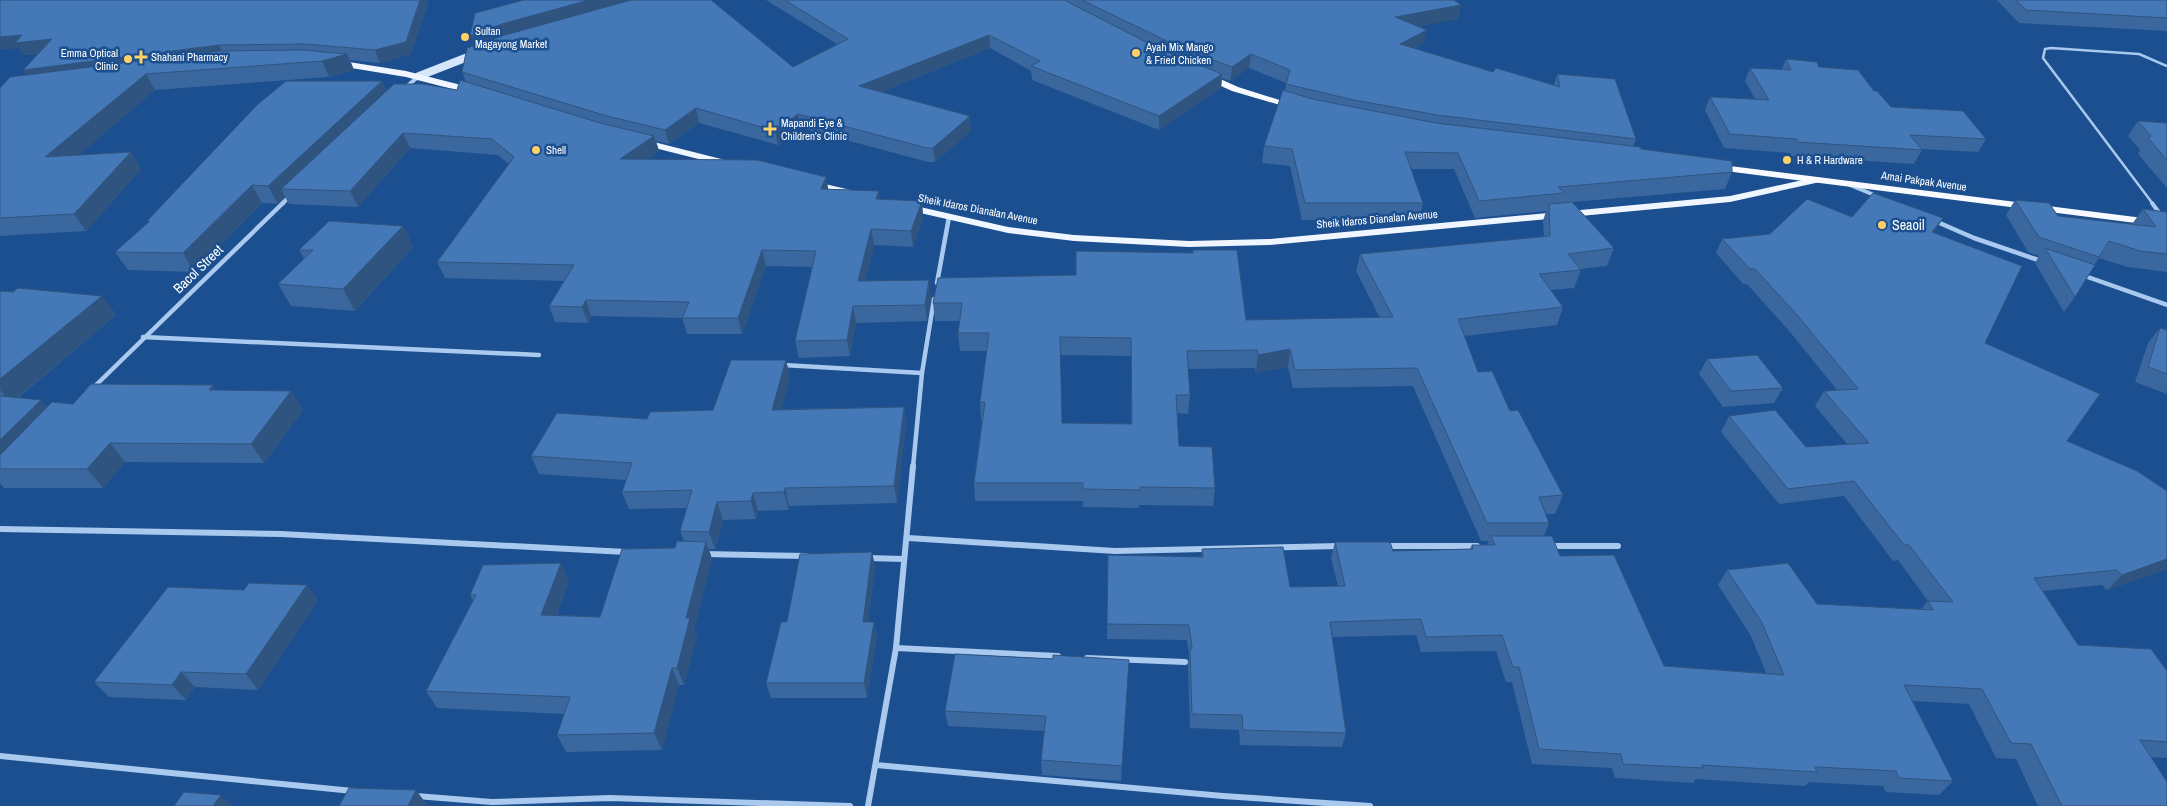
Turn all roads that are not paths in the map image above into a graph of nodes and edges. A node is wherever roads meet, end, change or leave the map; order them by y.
1 (489, 50) edge
2 (330, 63) edge
3 (2167, 66) edge
4 (1191, 70) edge
5 (418, 76) junction
6 (404, 89) edge
7 (484, 95) edge
8 (1311, 110) edge
9 (627, 138) edge
10 (741, 166) edge
11 (1698, 166) edge
12 (797, 180) edge
13 (1816, 180) junction
14 (1845, 183) junction
15 (298, 190) edge
16 (864, 196) edge
17 (1888, 201) edge
18 (892, 203) edge
19 (948, 217) junction
20 (1931, 220) edge
21 (2167, 223) edge
22 (2048, 264) edge
23 (2075, 273) edge
24 (2167, 305) edge
25 (143, 337) junction
26 (539, 355) dead end
27 (776, 364) edge
28 (922, 373) junction
29 (91, 390) edge
30 (0, 529) edge
31 (908, 538) junction
32 (1343, 546) edge
33 (1382, 546) edge
34 (1481, 546) edge
35 (1540, 546) edge
36 (1618, 546) dead end
37 (633, 552) edge
38 (700, 554) edge
39 (817, 557) edge
40 (856, 558) edge
41 (904, 559) junction
42 (896, 648) junction
43 (1066, 656) edge
44 (1076, 657) edge
45 (1185, 662) dead end
46 (0, 756) edge
47 (876, 765) junction
48 (359, 792) edge
49 (406, 796) edge
50 (850, 806) edge
51 (868, 806) edge
52 (1370, 806) edge

1 - 5 main road
2 - 5 main road
3 - 21 lane
4 - 8 highway
5 - 6 street
5 - 7 main road
9 - 10 main road
11 - 13 highway, Amai Pakpak Avenue
12 - 16 main road
13 - 14 highway, Amai Pakpak Avenue
13 - 19 main road, Sheik Idaros Dianalan Avenue
14 - 17 street
14 - 21 highway, Amai Pakpak Avenue
15 - 25 street, Bacol Street
18 - 19 main road, Sheik Idaros Dianalan Avenue
19 - 28 street
20 - 22 street
23 - 24 street
25 - 26 street
25 - 29 street, Bacol Street
27 - 28 street
28 - 31 street
30 - 37 street
31 - 32 street
31 - 41 street
33 - 34 street
35 - 36 street
38 - 39 street
40 - 41 street
41 - 42 street
42 - 43 street
42 - 47 street
44 - 45 street
46 - 48 street
47 - 51 street
47 - 52 street
49 - 50 street

